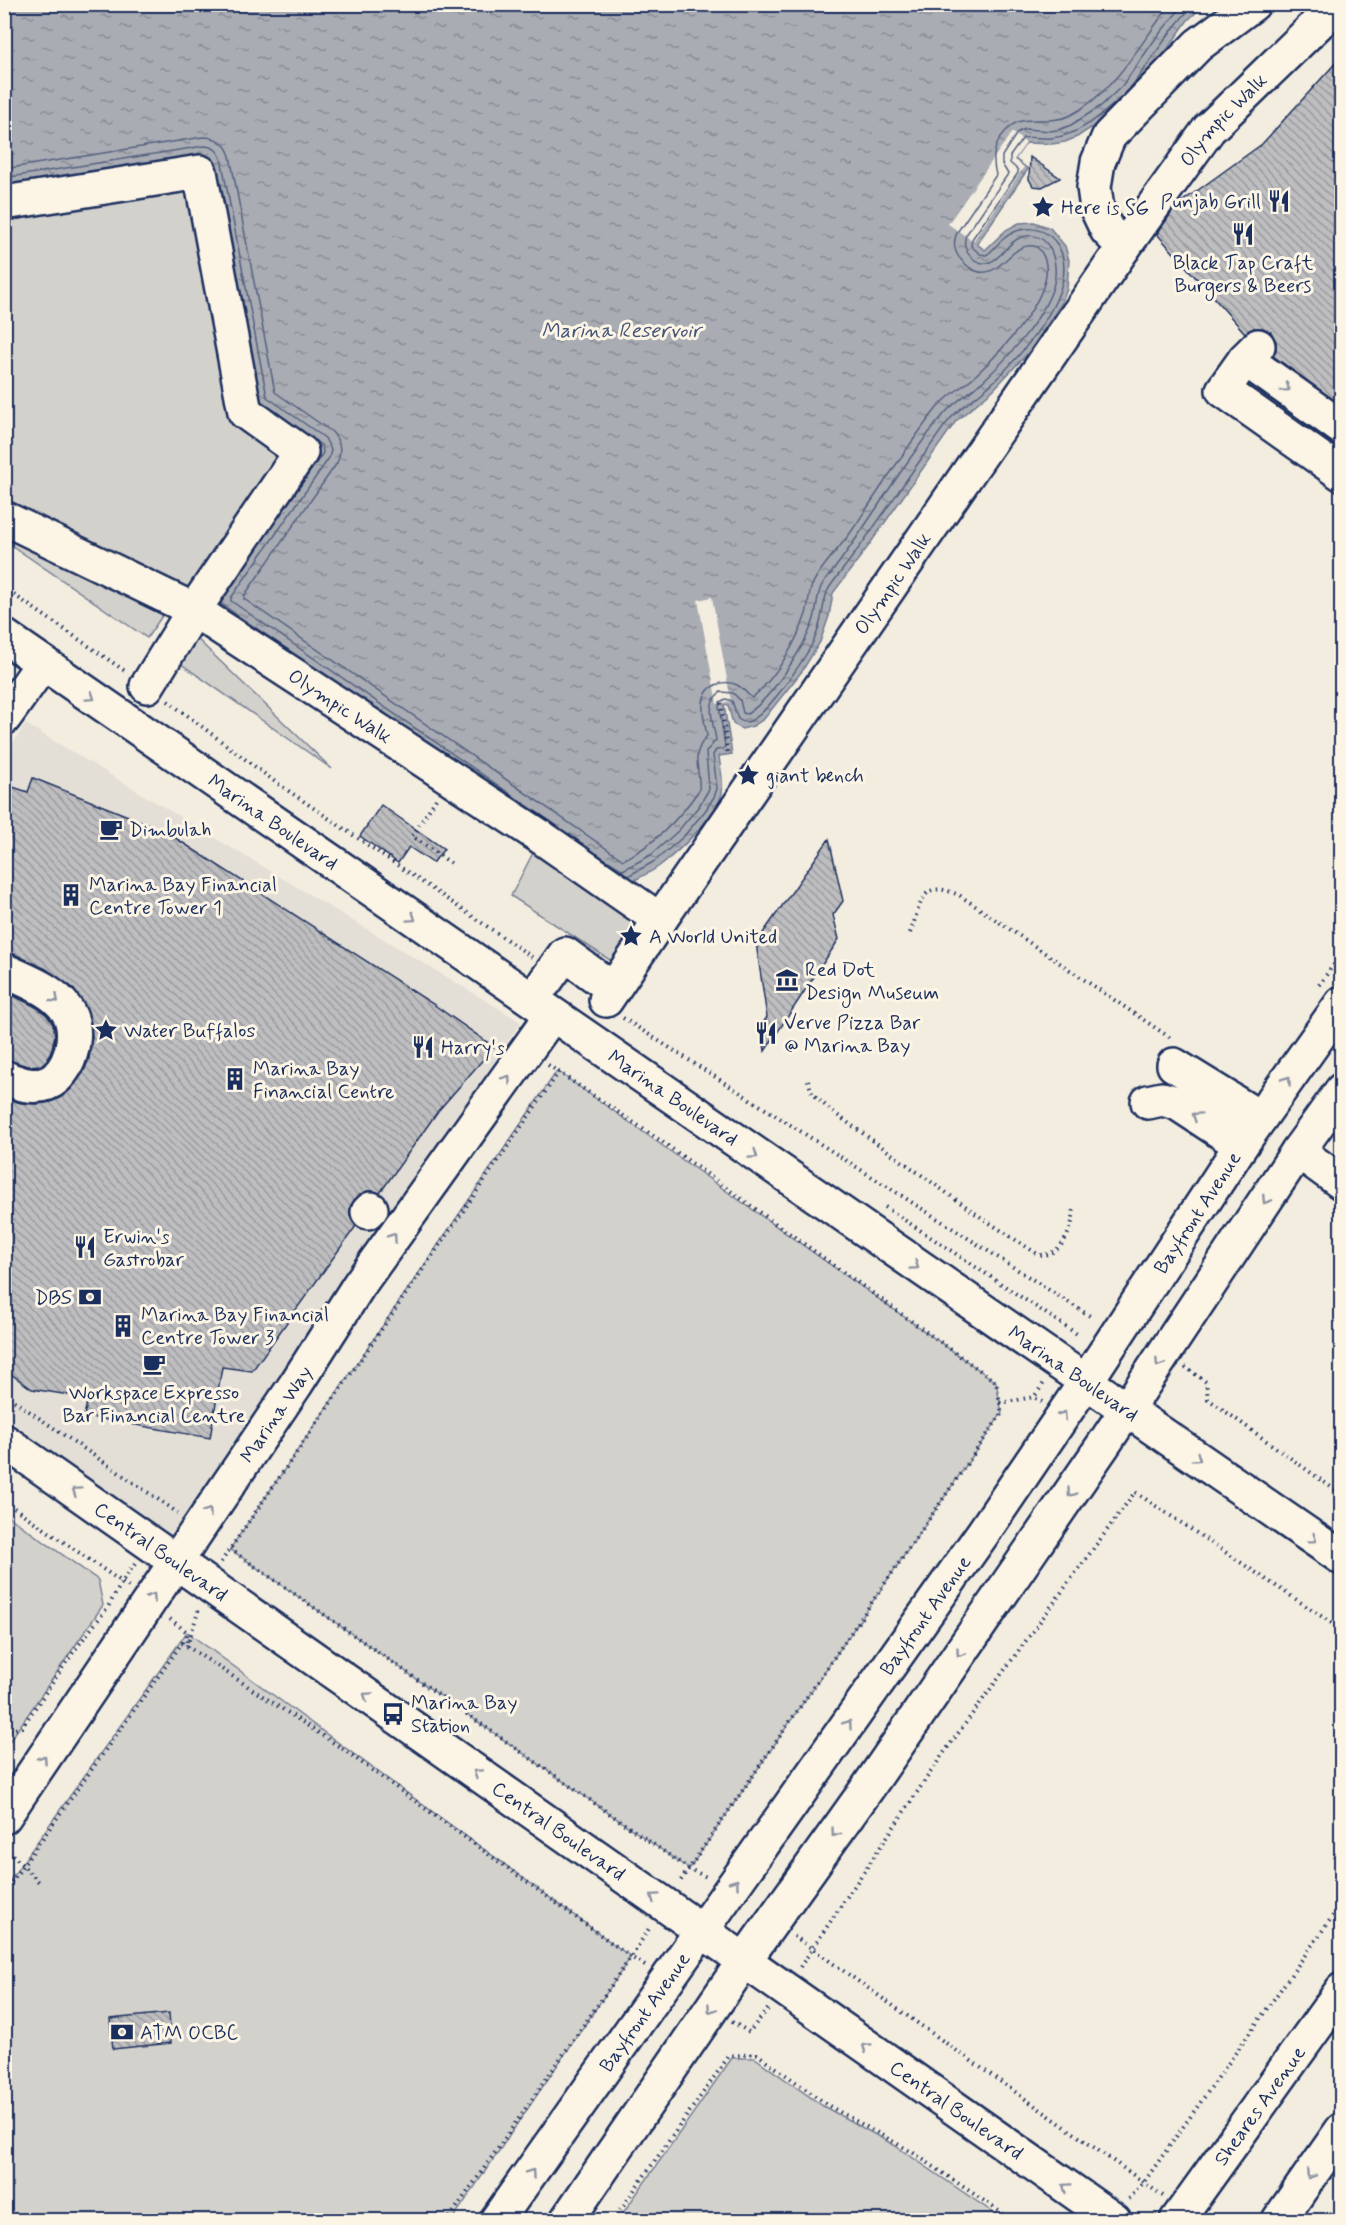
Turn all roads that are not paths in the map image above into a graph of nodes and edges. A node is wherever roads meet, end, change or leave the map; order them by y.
1 (1253, 4) edge
2 (1338, 4) edge
3 (4, 203) edge
4 (1124, 247) junction
5 (1333, 416) edge
6 (1340, 473) edge
7 (4, 518) edge
8 (194, 610) junction
9 (4, 636) edge
10 (43, 663) junction
11 (147, 686) dead end
12 (4, 718) edge
13 (660, 920) junction
14 (4, 970) edge
15 (545, 982) dead end
16 (1341, 1003) edge
17 (552, 1015) junction
18 (1173, 1052) road end
19 (4, 1077) edge
20 (1341, 1090) edge
21 (1148, 1102) dead end
22 (1260, 1118) junction
23 (1241, 1144) junction
24 (1320, 1168) edge
25 (1085, 1383) junction
26 (1126, 1412) junction
27 (4, 1441) edge
28 (1341, 1558) edge
29 (176, 1561) junction
30 (7, 1809) edge
31 (702, 1931) junction
32 (744, 1961) junction
33 (1341, 1990) edge
34 (1341, 2130) edge
35 (497, 2220) edge
36 (567, 2220) edge
37 (1114, 2220) edge
38 (1177, 2220) edge
39 (1280, 2220) edge

1 - 4 main road
2 - 4 main road, Olympic Walk
3 - 8 main road
4 - 13 main road, Olympic Walk
5 - 6 main road
6 -> 5 main road
7 - 8 main road, Olympic Walk
8 - 11 main road
8 - 13 main road, Olympic Walk
9 - 10 main road, Marina Boulevard
10 - 12 main road
10 -> 17 main road, Marina Boulevard
13 - 15 main road, Olympic Walk
14 -> 19 main road
22 -> 16 main road, Bayfront Avenue
17 -> 25 main road, Marina Boulevard
29 -> 17 main road, Marina Way
18 - 22 main road
20 - 24 main road
23 -> 21 main road
22 - 23 main road, Bayfront Avenue
23 - 25 main road, Bayfront Avenue
24 -> 26 main road
25 - 26 main road, Marina Boulevard
31 -> 25 main road, Bayfront Avenue
26 -> 28 main road, Marina Boulevard
26 -> 32 main road
29 -> 27 main road, Central Boulevard
30 -> 29 main road, Marina Way
31 -> 29 main road, Central Boulevard
31 - 32 main road, Central Boulevard
35 -> 31 main road, Bayfront Avenue
32 -> 36 main road
37 -> 32 main road, Central Boulevard
33 - 38 main road, Sheares Avenue
34 -> 39 main road

